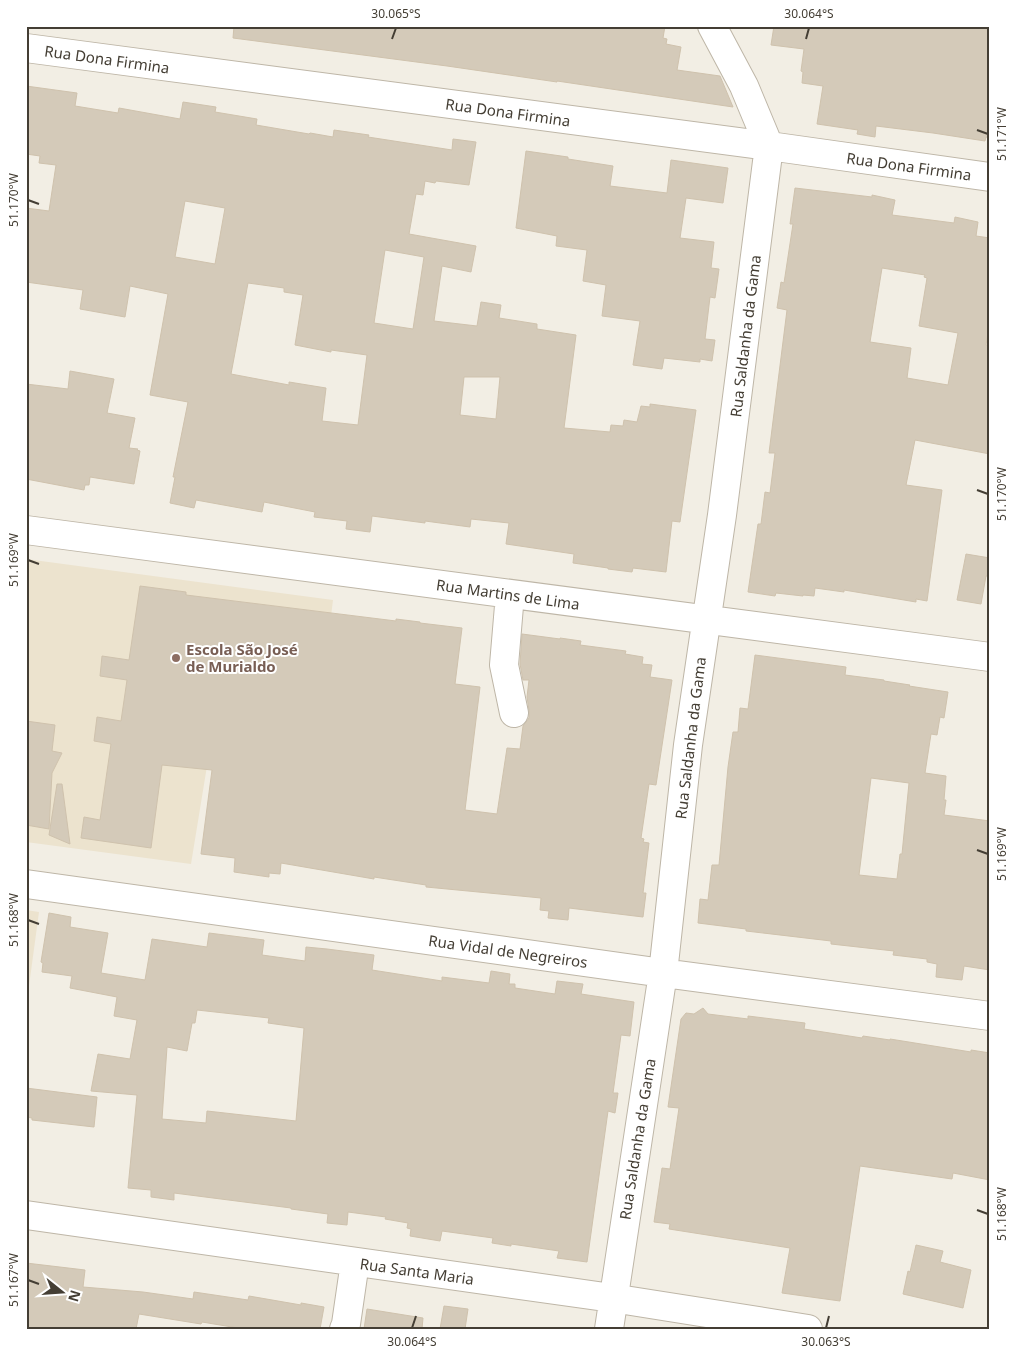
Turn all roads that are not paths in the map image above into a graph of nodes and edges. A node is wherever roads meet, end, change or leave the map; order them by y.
1 (712, 26) edge
2 (26, 48) edge
3 (769, 146) junction
4 (990, 177) edge
5 (26, 530) edge
6 (510, 594) junction
7 (705, 620) junction
8 (990, 657) edge
9 (514, 713) dead end
10 (26, 884) edge
11 (663, 973) junction
12 (990, 1016) edge
13 (26, 1215) edge
14 (355, 1262) junction
15 (612, 1298) junction
16 (344, 1329) edge
17 (608, 1329) edge
18 (808, 1329) edge

1 - 3 street
2 - 3 street, Rua Dona Firmina
3 - 4 street, Rua Dona Firmina
3 - 7 street, Rua Saldanha da Gama
5 - 6 street, Rua Martins de Lima
6 - 7 street, Rua Martins de Lima
6 - 9 street
7 - 8 street, Rua Martins de Lima
7 - 11 street, Rua Saldanha da Gama
10 - 11 street, Rua Vidal de Negreiros
11 - 12 street, Rua Vidal de Negreiros
11 - 15 street, Rua Saldanha da Gama
13 - 14 street, Rua Santa Maria
14 - 15 street, Rua Santa Maria
14 - 16 street
15 - 17 street, Rua Saldanha da Gama
15 - 18 street, Rua Santa Maria

